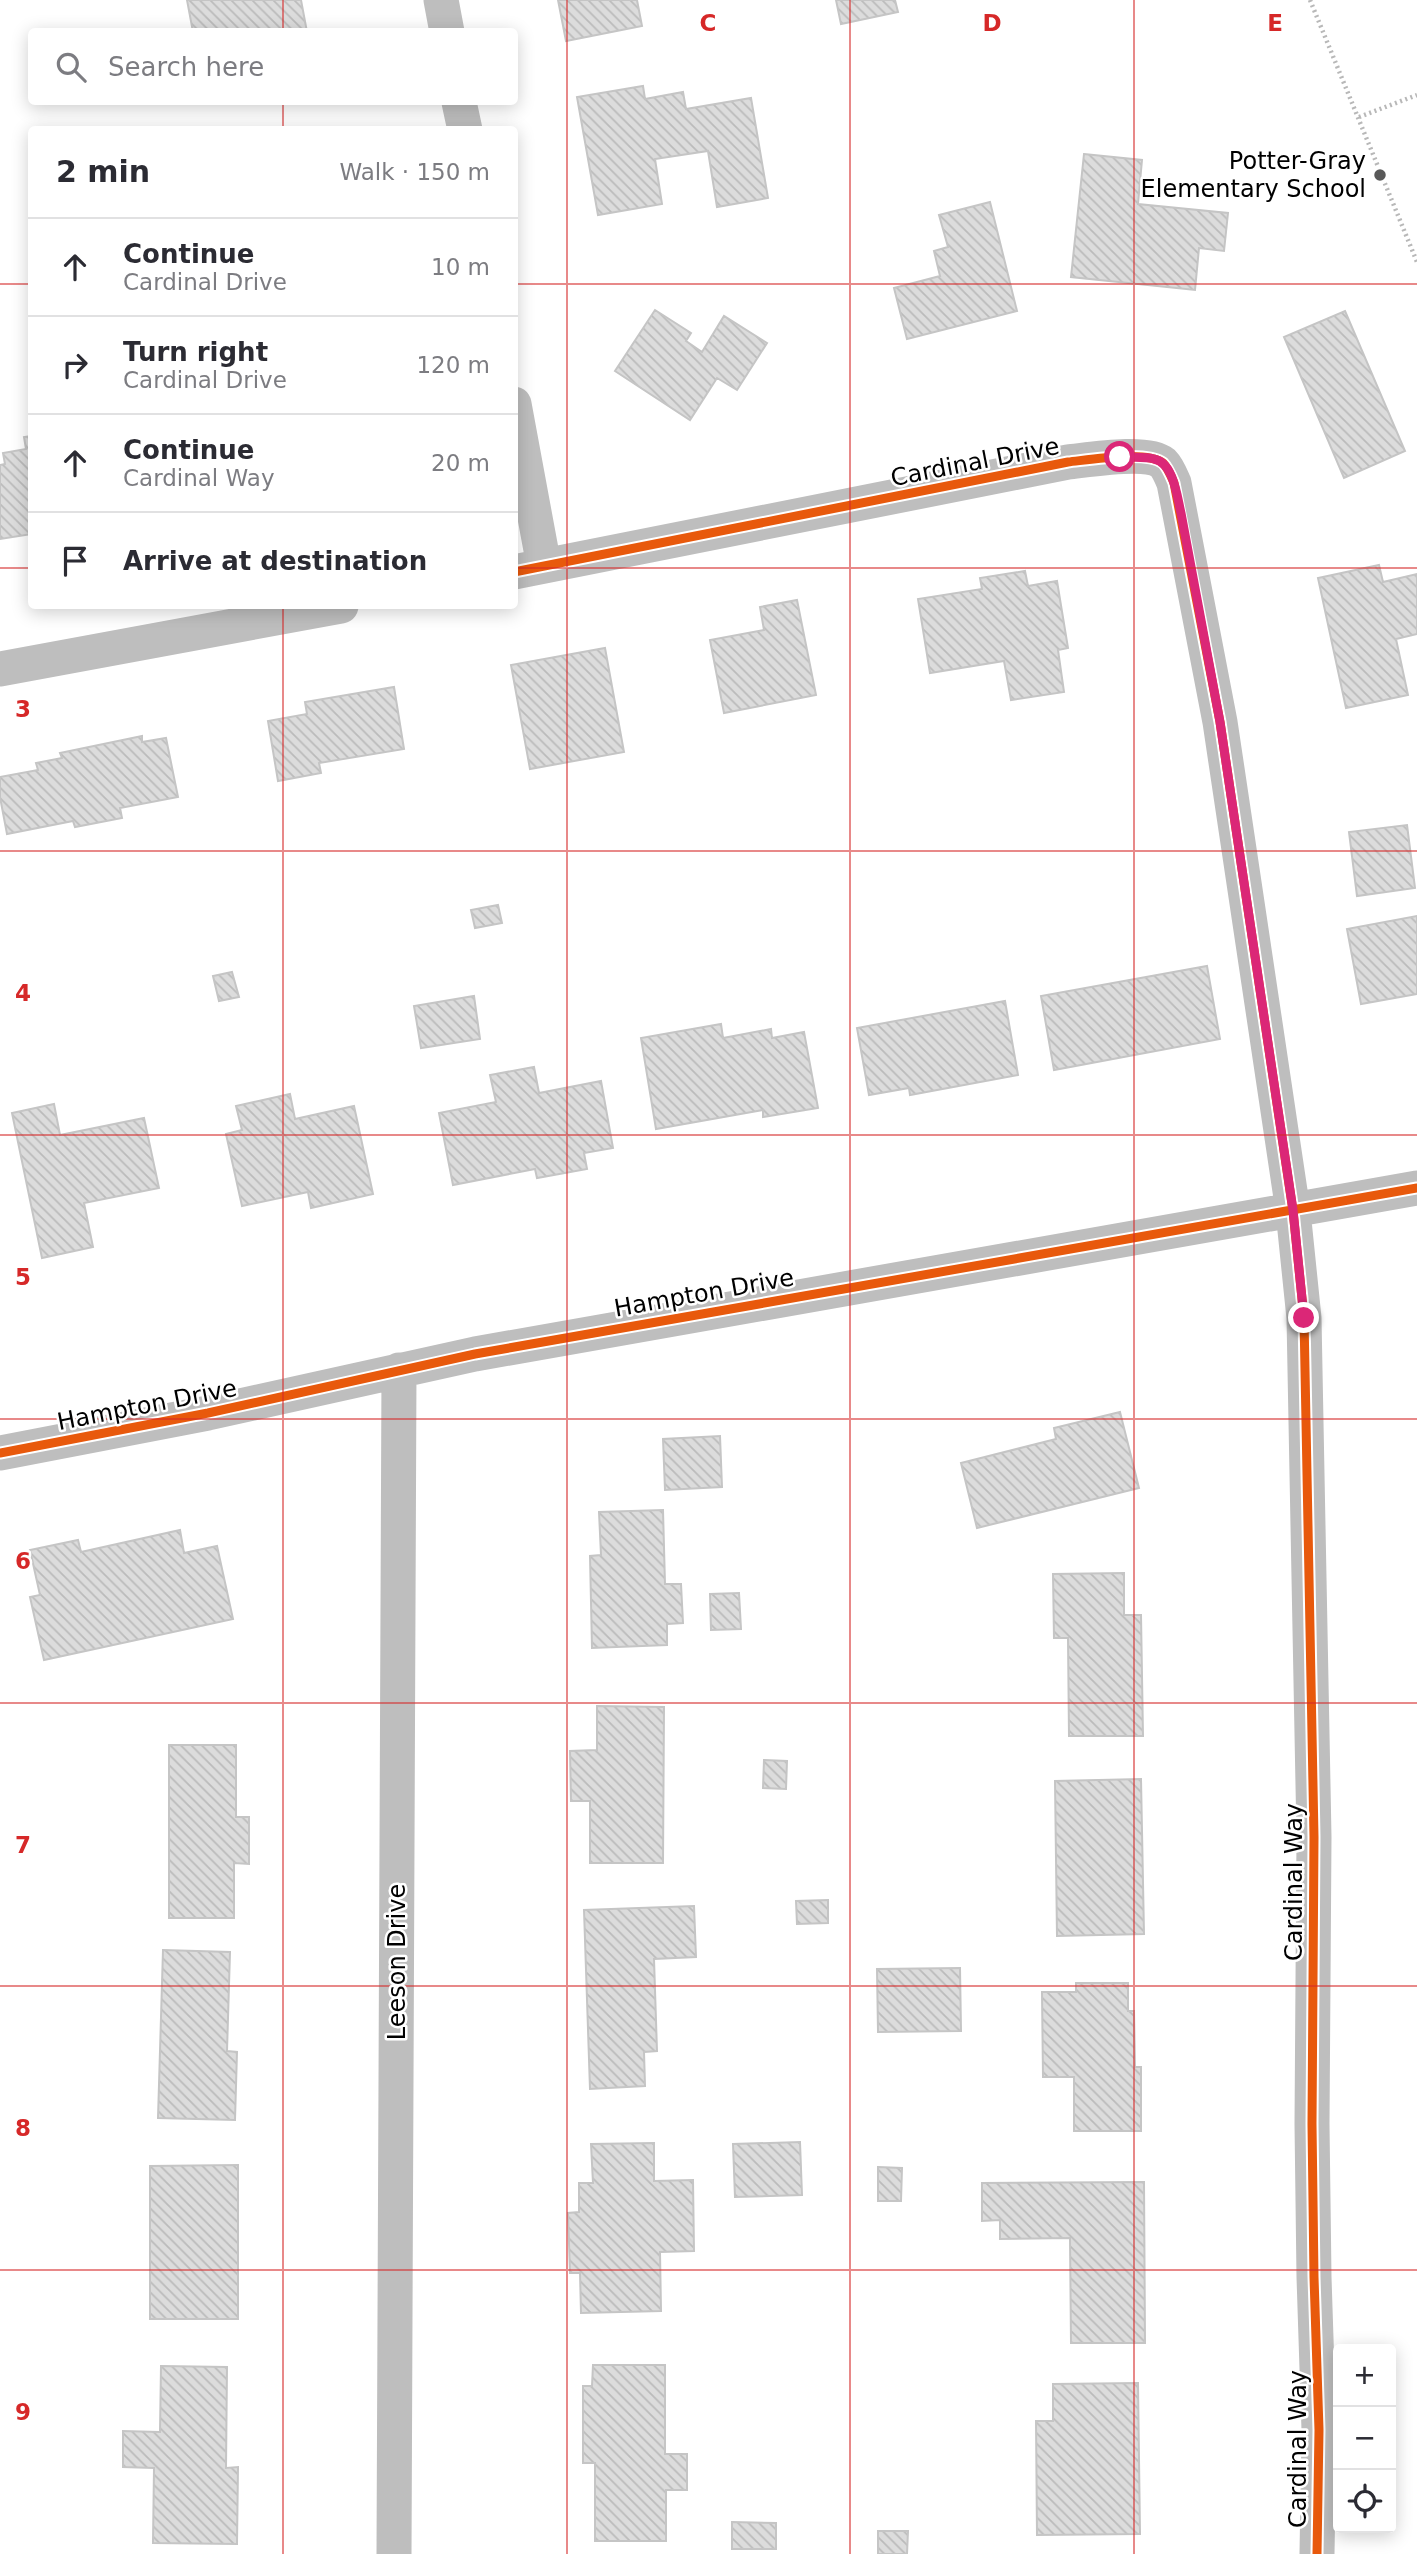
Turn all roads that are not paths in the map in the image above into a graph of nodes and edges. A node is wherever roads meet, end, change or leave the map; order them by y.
1 (441, 0) edge
2 (446, 28) edge
3 (461, 105) edge
4 (464, 126) edge
5 (518, 448) edge
6 (529, 569) edge
7 (325, 609) edge
8 (0, 669) edge
9 (1417, 1188) edge
10 (1293, 1210) junction
11 (399, 1370) junction
12 (0, 1453) edge
13 (394, 2554) edge
14 (1317, 2554) edge

1 - 2 street
3 - 4 street
5 - 6 street
6 - 10 street, Cardinal Drive
7 - 8 street
9 - 10 street, Hampton Drive
10 - 11 street, Hampton Drive
10 - 14 street, Cardinal Way
11 - 12 street, Hampton Drive
11 - 13 street, Leeson Drive

